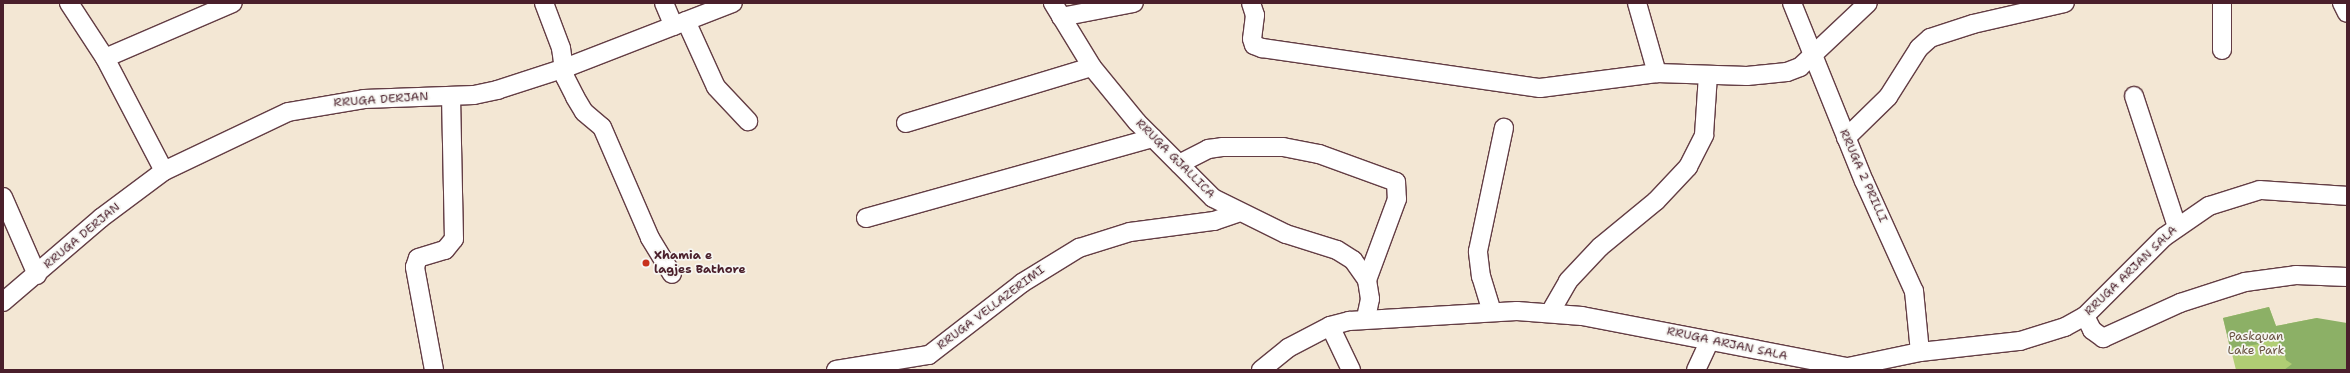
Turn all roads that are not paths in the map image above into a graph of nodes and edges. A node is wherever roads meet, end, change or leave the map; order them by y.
1 (69, 3) edge
2 (233, 3) edge
3 (544, 3) edge
4 (664, 3) edge
5 (733, 3) edge
6 (1134, 3) edge
7 (1251, 3) edge
8 (1637, 3) edge
9 (1792, 3) edge
10 (1868, 3) edge
11 (2065, 3) edge
12 (2222, 3) edge
13 (2342, 3) edge
14 (1057, 10) edge
15 (2347, 13) edge
16 (680, 23) junction
17 (2222, 50) dead end
18 (1813, 56) junction
19 (104, 58) junction
20 (1092, 67) junction
21 (565, 68) junction
22 (1657, 72) junction
23 (1708, 75) junction
24 (451, 96) junction
25 (2134, 96) dead end
26 (748, 121) dead end
27 (906, 123) dead end
28 (1504, 128) dead end
29 (1153, 138) junction
30 (1846, 138) junction
31 (1179, 164) junction
32 (164, 170) junction
33 (2347, 196) edge
34 (3, 197) edge
35 (1237, 213) junction
36 (866, 218) dead end
37 (2176, 227) junction
38 (672, 274) dead end
39 (37, 275) junction
40 (2347, 277) edge
41 (1367, 280) junction
42 (3, 302) edge
43 (1492, 312) junction
44 (1551, 312) junction
45 (2085, 316) junction
46 (1366, 318) junction
47 (1330, 326) junction
48 (1710, 340) junction
49 (1920, 352) junction
50 (1875, 362) junction
51 (1848, 368) edge
52 (434, 370) edge
53 (836, 370) edge
54 (1261, 370) edge
55 (1351, 370) edge
56 (1696, 370) edge
57 (1897, 370) edge

1 - 19 street
2 - 19 street
3 - 21 street
4 - 16 street
5 - 16 street, RRUGA DERJAN
6 - 14 street
7 - 22 street
8 - 22 street
9 - 18 street, RRUGA 2 PRILLI
10 - 18 street
11 - 30 street
12 - 17 street
13 - 15 street
14 - 20 street, RRUGA GJALLICA
16 - 21 street, RRUGA DERJAN
16 - 26 street
18 - 23 street
18 - 30 street, RRUGA 2 PRILLI
19 - 32 street
20 - 27 street
20 - 29 street, RRUGA GJALLICA
21 - 24 street, RRUGA DERJAN
21 - 38 street
22 - 23 street
23 - 44 street
24 - 32 street, RRUGA DERJAN
24 - 52 street
25 - 37 street
28 - 43 street
29 - 31 street, RRUGA GJALLICA
29 - 36 street
30 - 49 street, RRUGA 2 PRILLI
31 - 35 street, RRUGA GJALLICA
31 - 41 street
32 - 39 street, RRUGA DERJAN
33 - 37 street, RRUGA ARJAN SALA
34 - 39 street
35 - 41 street, RRUGA GJALLICA
35 - 53 street, RRUGA VELLAZERIMI
37 - 45 street, RRUGA ARJAN SALA
39 - 42 street, RRUGA DERJAN
40 - 45 street
41 - 46 street, RRUGA GJALLICA
43 - 44 street, RRUGA ARJAN SALA
43 - 46 street, RRUGA ARJAN SALA
44 - 48 street, RRUGA ARJAN SALA
45 - 49 street, RRUGA ARJAN SALA
46 - 47 street, RRUGA ARJAN SALA
47 - 54 street, RRUGA ARJAN SALA
47 - 55 street
48 - 51 street, RRUGA ARJAN SALA
48 - 56 street
49 - 50 street, RRUGA ARJAN SALA
50 - 51 street, RRUGA ARJAN SALA
50 - 57 street

